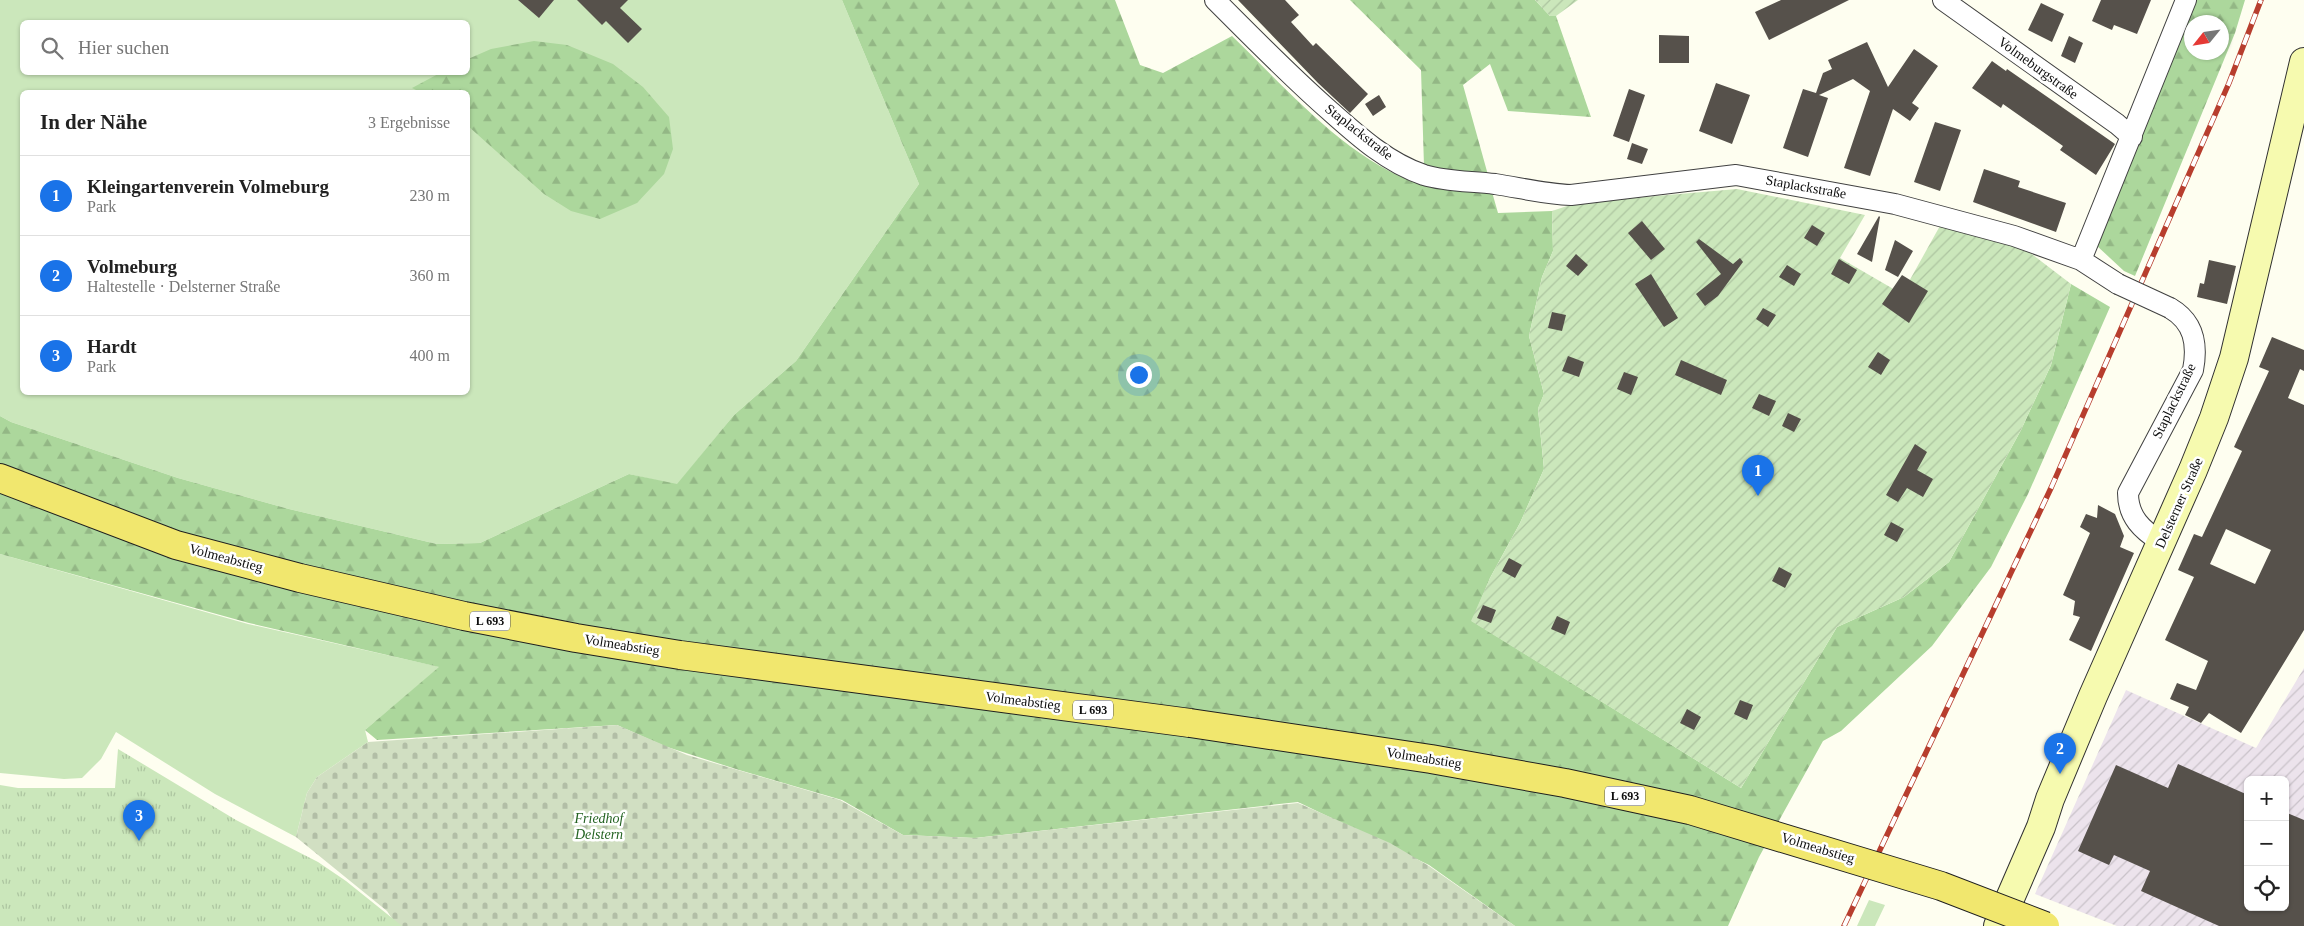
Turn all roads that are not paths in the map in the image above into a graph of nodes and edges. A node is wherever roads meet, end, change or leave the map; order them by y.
1 (1215, 0) edge
2 (1944, 0) edge
3 (2186, 0) edge
4 (2304, 62) edge
5 (2132, 138) junction
6 (2081, 260) junction
7 (0, 478) edge
8 (2162, 542) junction
9 (1998, 926) edge
10 (2045, 926) edge

1 - 6 street, Staplackstraße
2 - 5 street, Volmeburgstraße
3 - 5 street
4 - 8 street, Delsterner Straße
5 - 6 street
6 - 8 street, Staplackstraße, bridge
7 - 10 main road, Volmeabstieg / L 693, bridge
8 - 9 street, Delsterner Straße

